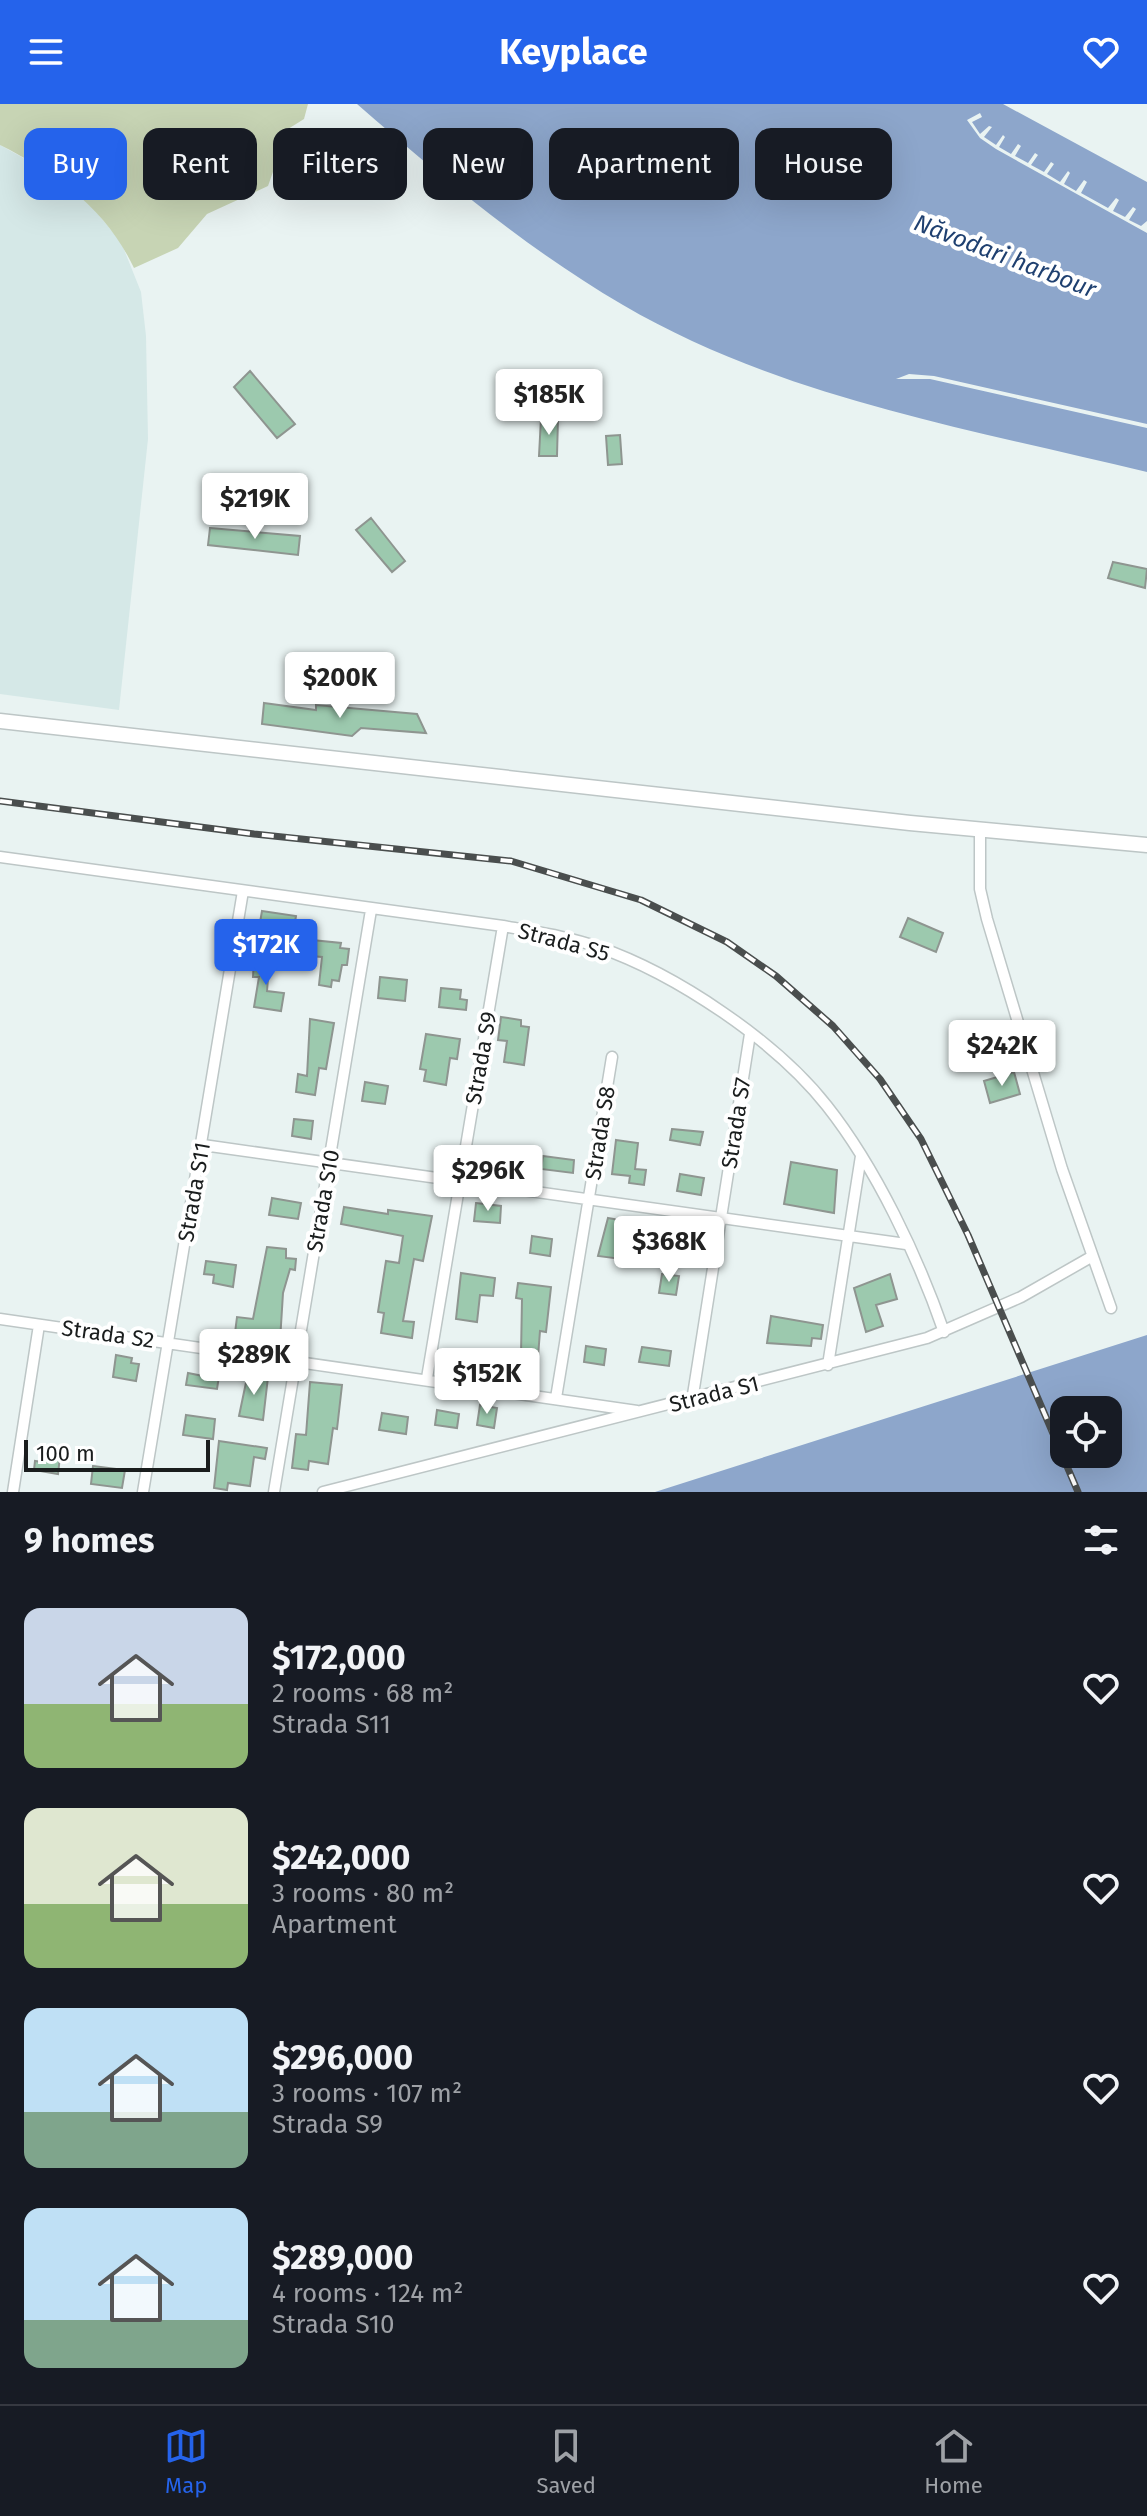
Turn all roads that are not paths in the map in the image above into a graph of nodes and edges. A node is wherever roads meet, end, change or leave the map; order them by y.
1 (0, 721) edge
2 (980, 829) junction
3 (1147, 845) edge
4 (0, 857) edge
5 (243, 891) junction
6 (371, 910) junction
7 (503, 926) junction
8 (750, 1034) junction
9 (612, 1057) dead end
10 (203, 1145) junction
11 (861, 1156) junction
12 (329, 1163) junction
13 (460, 1181) junction
14 (589, 1199) junction
15 (721, 1218) junction
16 (848, 1236) junction
17 (906, 1244) junction
18 (1091, 1257) junction
19 (1111, 1308) dead end
20 (0, 1319) edge
21 (39, 1325) junction
22 (944, 1332) junction
23 (168, 1342) junction
24 (296, 1359) junction
25 (828, 1365) junction
26 (427, 1378) junction
27 (556, 1398) junction
28 (692, 1401) junction
29 (643, 1412) junction
30 (13, 1492) edge
31 (143, 1492) edge
32 (274, 1492) edge
33 (323, 1492) edge

1 - 2 main road
2 - 3 main road
2 - 18 street
4 - 5 street, Strada S5
5 - 6 street, Strada S5
5 - 10 street, Strada S11
6 - 7 street, Strada S5
6 - 12 street, Strada S10
7 - 8 street, Strada S5
7 - 13 street, Strada S9
8 - 11 street, Strada S5
8 - 15 street, Strada S7
9 - 14 street, Strada S8
10 - 12 street
10 - 23 street, Strada S11
11 - 16 street
11 - 17 street, Strada S5
12 - 13 street
12 - 24 street, Strada S10
13 - 14 street
13 - 26 street, Strada S9
14 - 15 street
14 - 27 street, Strada S8
15 - 16 street
15 - 28 street, Strada S7
16 - 17 street
16 - 25 street
17 - 22 street, Strada S5
18 - 19 street
18 - 22 street, Strada S1
20 - 21 street, Strada S2
21 - 23 street, Strada S2
21 - 30 street
22 - 25 street, Strada S1
23 - 24 street, Strada S2
23 - 31 street, Strada S11
24 - 26 street, Strada S2
24 - 32 street, Strada S10
25 - 28 street, Strada S1
26 - 27 street, Strada S2
27 - 29 street, Strada S2
28 - 29 street, Strada S1
29 - 33 street, Strada S1

